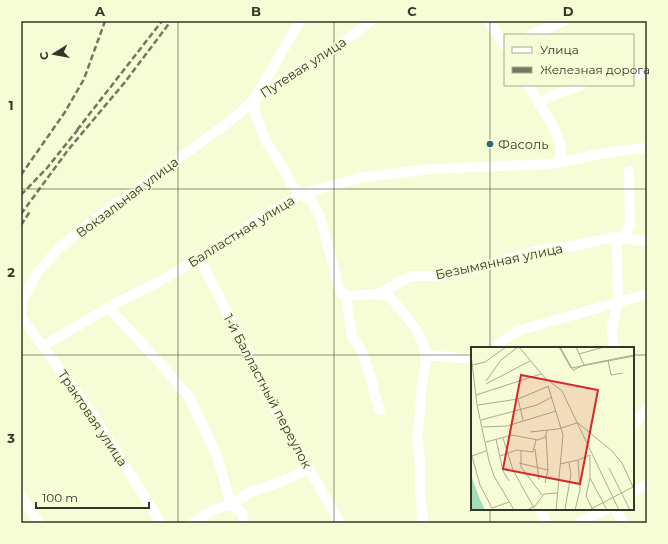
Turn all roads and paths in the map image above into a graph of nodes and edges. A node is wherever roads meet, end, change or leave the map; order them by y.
1 (300, 21) edge
2 (371, 21) edge
3 (489, 21) edge
4 (565, 21) edge
5 (532, 34) edge
6 (504, 44) edge
7 (647, 73) edge
8 (634, 74) edge
9 (529, 86) edge
10 (579, 86) edge
11 (255, 98) junction
12 (539, 104) junction
13 (647, 148) edge
14 (560, 162) junction
15 (629, 171) dead end
16 (301, 194) junction
17 (619, 238) junction
18 (647, 241) edge
19 (198, 258) junction
20 (378, 294) junction
21 (647, 294) edge
22 (348, 296) junction
23 (618, 302) junction
24 (109, 308) junction
25 (21, 315) edge
26 (43, 346) junction
27 (497, 347) edge
28 (613, 347) edge
29 (425, 355) junction
30 (471, 358) edge
31 (647, 409) edge
32 (380, 410) dead end
33 (634, 423) edge
34 (309, 469) junction
35 (647, 484) edge
36 (634, 491) edge
37 (21, 496) edge
38 (231, 505) junction
39 (540, 510) edge
40 (604, 510) edge
41 (616, 510) edge
42 (40, 523) edge
43 (161, 523) edge
44 (192, 523) edge
45 (245, 523) edge
46 (340, 523) edge
47 (423, 523) edge
48 (547, 523) edge
49 (579, 523) edge
50 (623, 523) edge

1 - 11 street
2 - 11 street, Путевая улица
3 - 6 street
4 - 5 street
7 - 8 street
9 - 12 street
10 - 12 street
11 - 16 street
11 - 25 street, Вокзальная улица
12 - 14 street
13 - 14 street, Балластная улица
14 - 16 street, Балластная улица
15 - 17 street
16 - 19 street, Балластная улица
16 - 22 street
17 - 18 street, Безымянная улица
17 - 20 street, Безымянная улица
17 - 23 street
19 - 24 street, Балластная улица
19 - 34 street, 1-й Балластный переулок
20 - 22 street
20 - 29 street
21 - 23 street
22 - 32 street
23 - 27 street
23 - 28 street
24 - 26 street, Балластная улица
24 - 38 street
25 - 26 street, Трактовая улица
26 - 43 street, Трактовая улица
29 - 30 street
29 - 47 street
31 - 33 street
34 - 38 street
34 - 46 street, 1-й Балластный переулок
35 - 36 street
37 - 42 street
38 - 44 street
38 - 45 street
39 - 48 street
40 - 49 street
41 - 50 street

